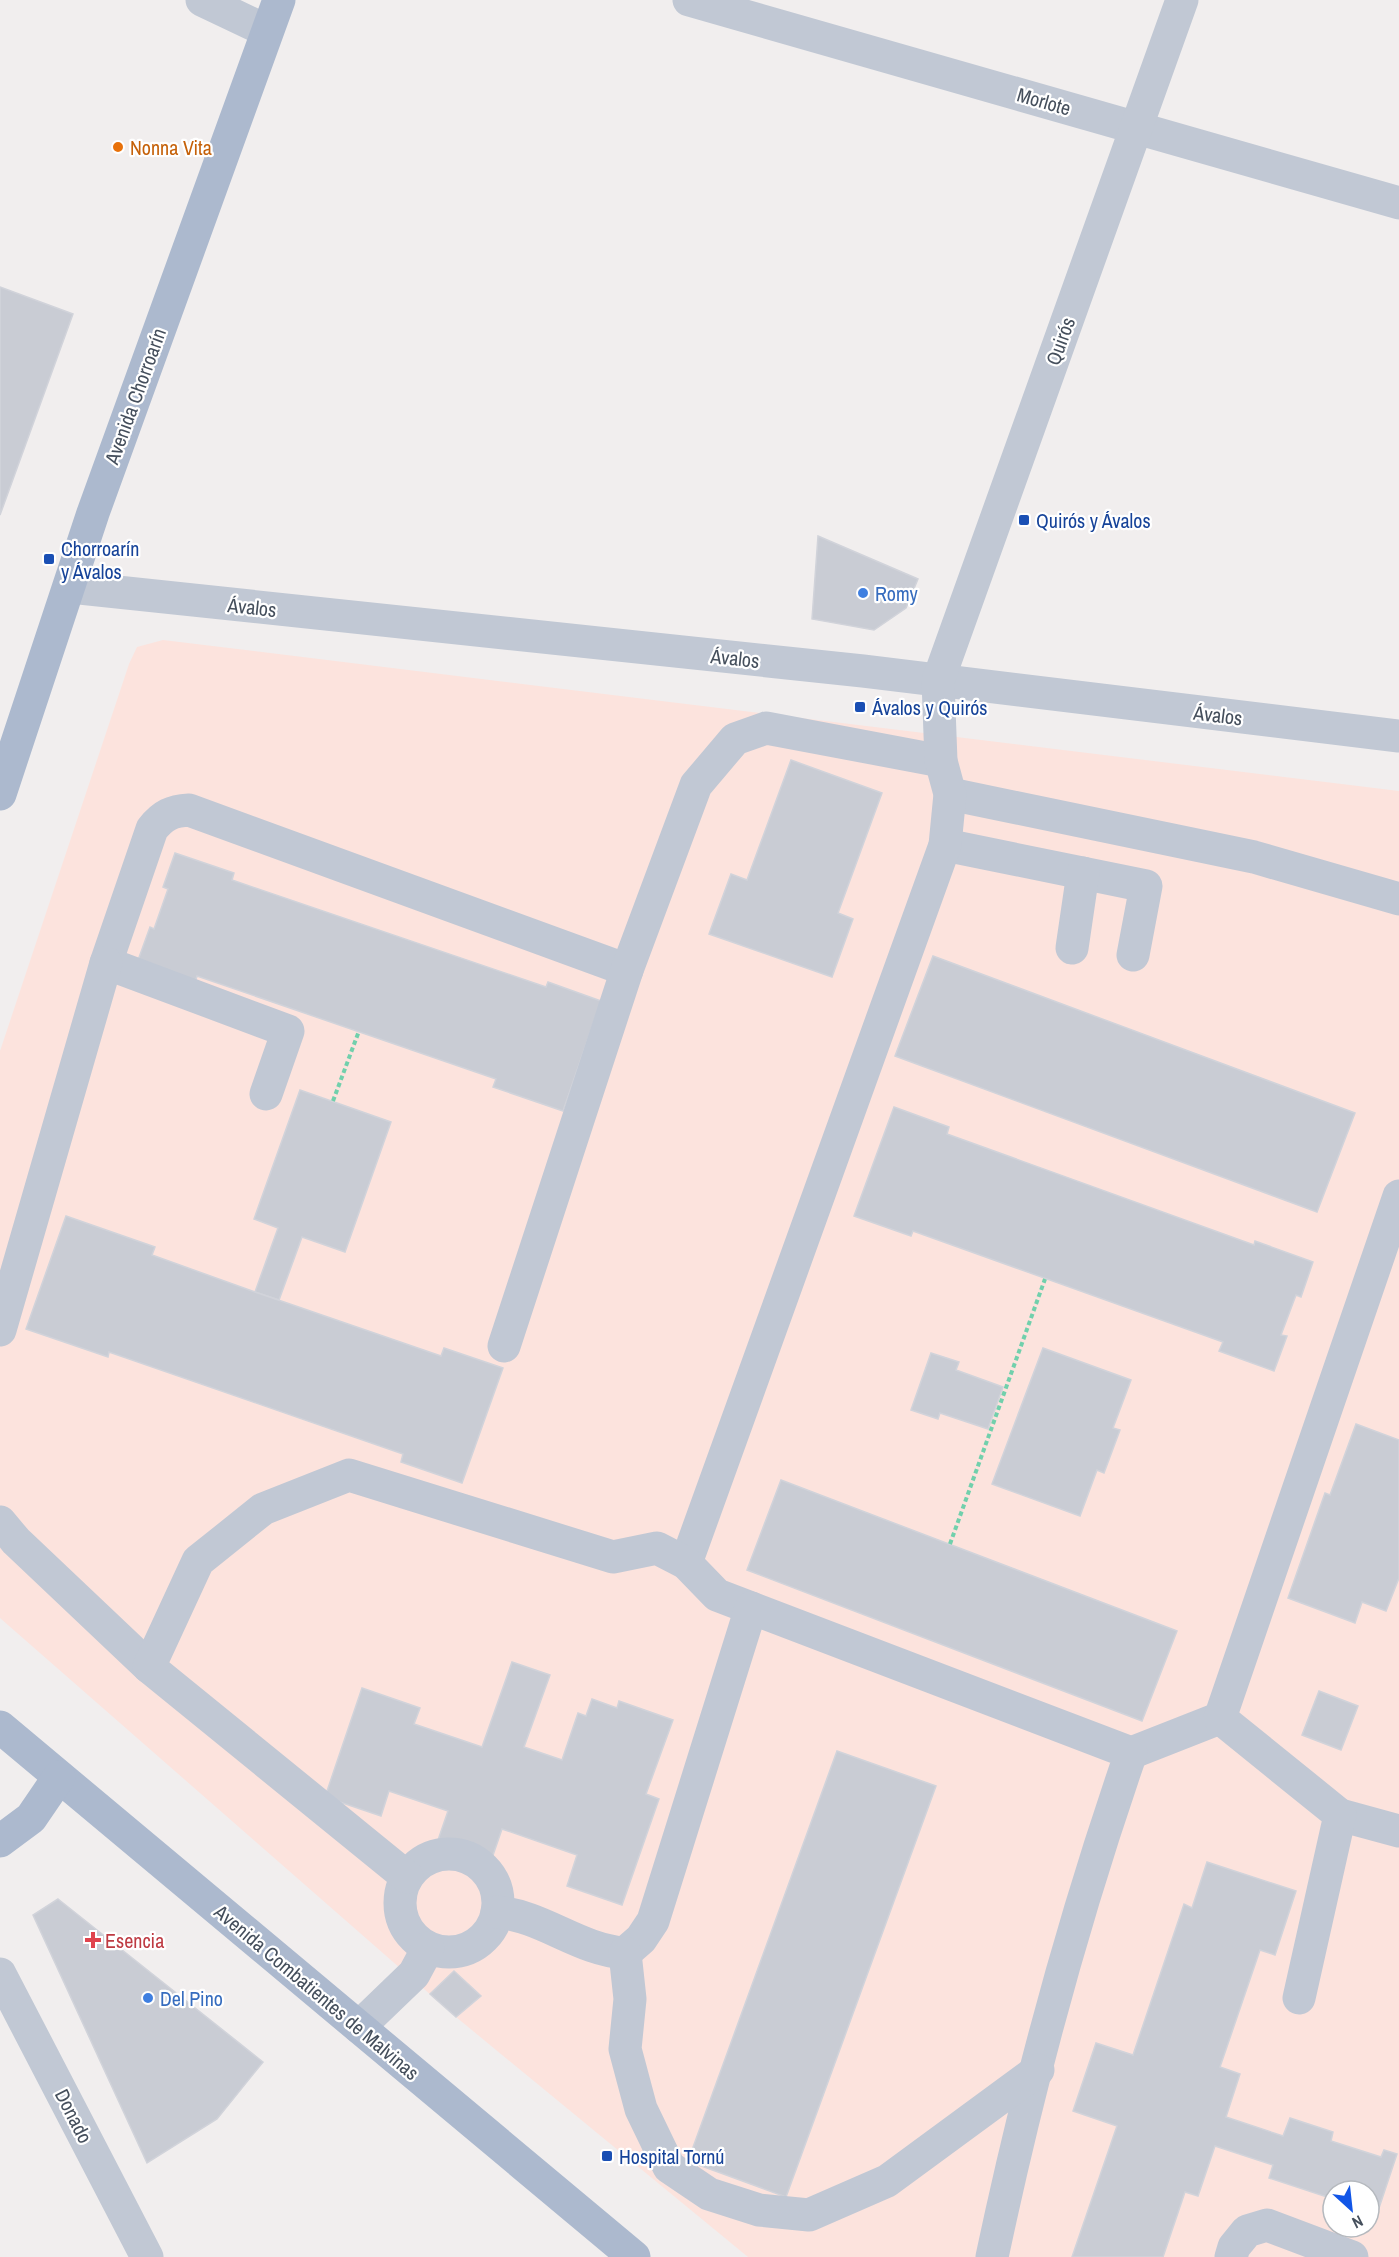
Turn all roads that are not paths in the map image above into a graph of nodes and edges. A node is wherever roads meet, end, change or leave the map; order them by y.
1 (202, 0) edge
2 (279, 0) edge
3 (689, 0) edge
4 (1182, 0) edge
5 (267, 31) junction
6 (1138, 127) junction
7 (1399, 203) edge
8 (70, 587) junction
9 (938, 681) junction
10 (9, 735) edge
11 (1399, 736) edge
12 (941, 761) junction
13 (0, 794) edge
14 (950, 794) junction
15 (945, 845) junction
16 (1083, 873) junction
17 (1399, 899) edge
18 (1072, 948) dead end
19 (1132, 955) dead end
20 (106, 963) junction
21 (627, 970) junction
22 (266, 1094) dead end
23 (1399, 1196) edge
24 (1389, 1256) edge
25 (0, 1330) edge
26 (504, 1346) dead end
27 (0, 1522) edge
28 (686, 1563) junction
29 (751, 1608) junction
30 (149, 1667) junction
31 (1220, 1718) junction
32 (0, 1727) edge
33 (1131, 1753) junction
34 (59, 1777) junction
35 (1340, 1815) junction
36 (1399, 1831) edge
37 (0, 1841) edge
38 (407, 1877) junction
39 (497, 1912) junction
40 (428, 1948) junction
41 (625, 1953) junction
42 (0, 1974) edge
43 (1299, 1998) dead end
44 (359, 2027) junction
45 (1038, 2070) junction
46 (147, 2257) edge
47 (634, 2257) edge
48 (992, 2257) edge
49 (1231, 2257) edge
50 (1352, 2257) edge

1 - 5 street
2 - 5 main road, Avenida Chorroarín
3 - 6 street, Morlote
4 - 6 street, Quirós
5 - 8 main road, Avenida Chorroarín
6 - 7 street, Morlote
6 - 9 street, Quirós
8 - 9 street, Ávalos
8 - 10 main road, Avenida Chorroarín
9 - 11 street, Ávalos
9 - 12 street
10 - 13 main road, Avenida Chorroarín
12 - 14 street
12 - 21 street
14 - 15 street
14 - 17 street
15 - 16 street
15 - 28 street
16 - 18 street
16 - 19 street
20 - 21 street
20 - 22 street
20 - 25 street
21 - 26 street
23 - 24 street
24 - 31 street
27 - 30 street
28 - 29 street
28 - 30 street
29 - 33 street
29 - 41 street
30 - 38 street
31 - 33 street
31 - 35 street
32 - 34 main road, Avenida Combatientes de Malvinas
33 - 45 street
34 - 37 main road
34 - 44 main road, Avenida Combatientes de Malvinas
35 - 36 street
35 - 43 street
38 - 39 street
38 - 40 street
39 - 40 street
39 - 41 street
40 - 44 street
41 - 45 street
42 - 46 street, Donado
44 - 47 main road, Avenida Combatientes de Malvinas
45 - 48 street
49 - 50 street

